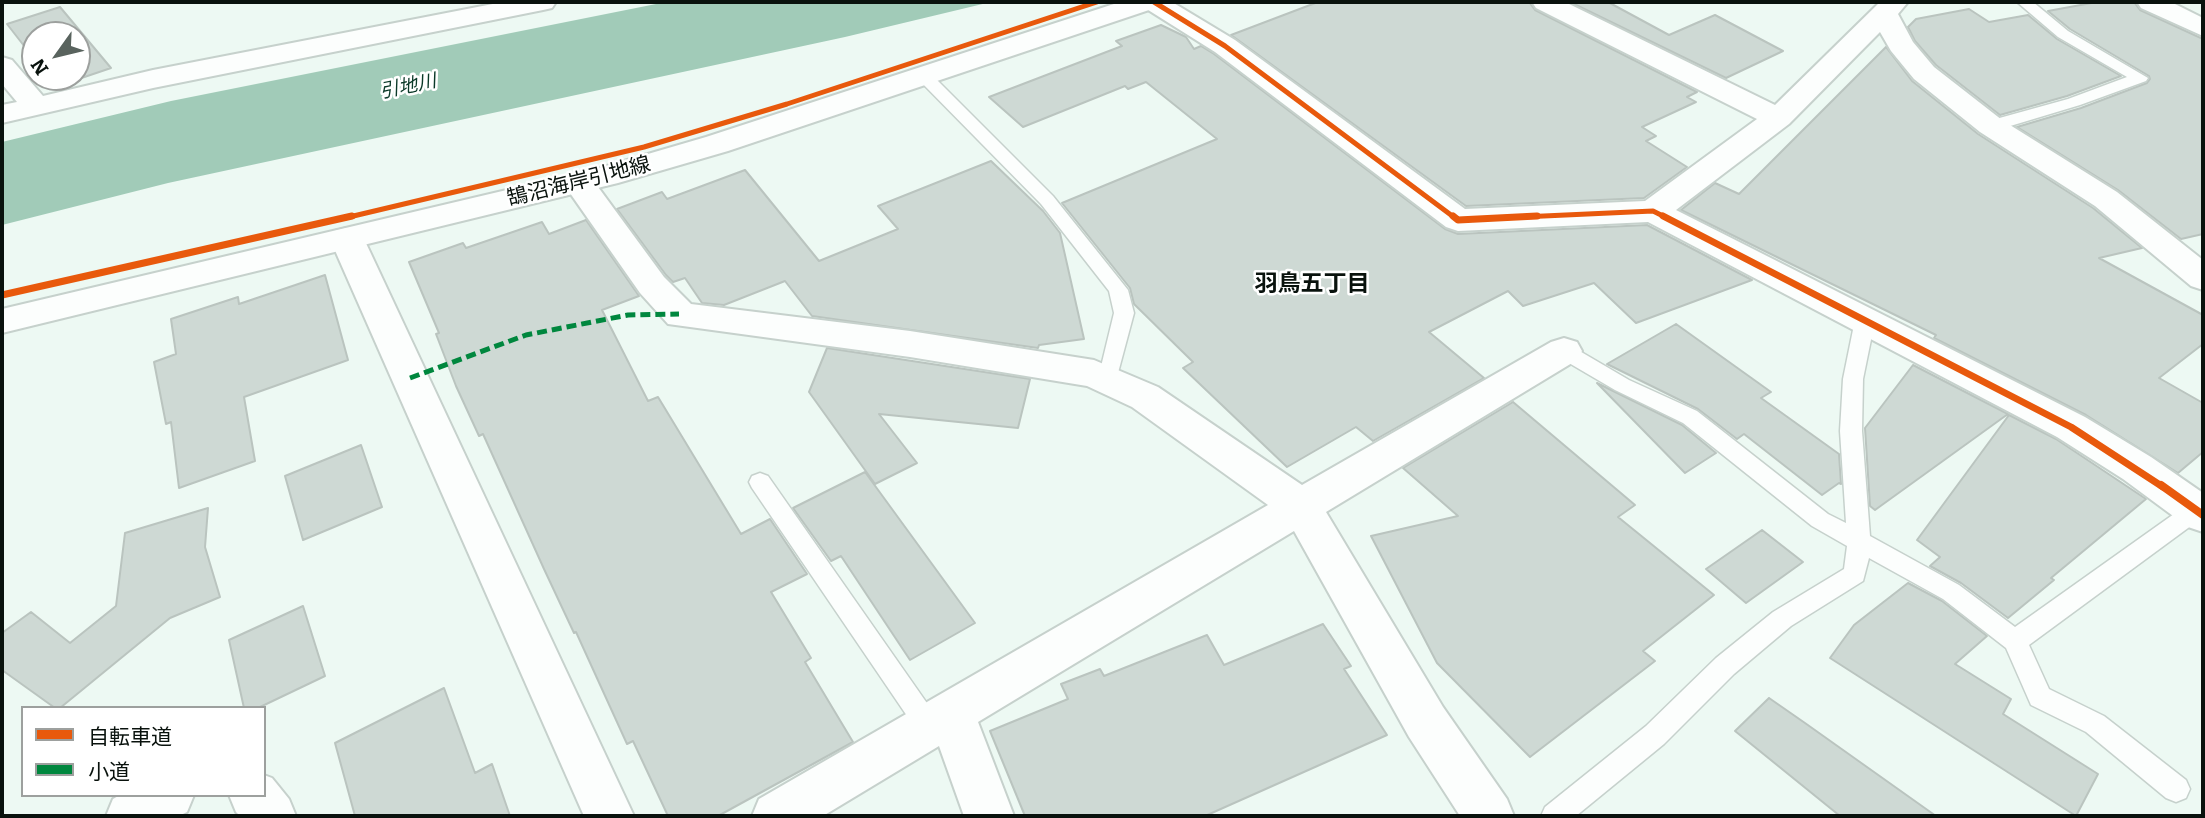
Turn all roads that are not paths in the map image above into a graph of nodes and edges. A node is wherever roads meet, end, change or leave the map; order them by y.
1 (543, 2) edge
2 (1146, 2) edge
3 (1154, 2) edge
4 (2024, 2) edge
5 (2150, 2) edge
6 (1554, 3) edge
7 (1890, 8) edge
8 (2203, 28) edge
9 (2, 66) edge
10 (925, 77) junction
11 (34, 105) junction
12 (2, 114) edge
13 (1778, 118) junction
14 (1991, 125) junction
15 (579, 183) junction
16 (1653, 211) junction
17 (347, 239) junction
18 (2203, 278) edge
19 (1865, 320) junction
20 (2, 321) edge
21 (1564, 351) joint
22 (1108, 379) junction
23 (760, 482) dead end
24 (1301, 506) junction
25 (2201, 509) edge
26 (1859, 543) junction
27 (2015, 642) junction
28 (940, 720) junction
29 (2176, 789) dead end
30 (165, 797) edge
31 (256, 797) edge
32 (131, 816) edge
33 (271, 816) edge
34 (609, 816) edge
35 (777, 816) edge
36 (989, 816) edge
37 (1489, 816) edge
38 (1555, 816) edge

1 - 11 street
2 - 10 street, 鵠沼海岸引地線
3 - 16 street
4 - 14 lane
5 - 8 street
6 - 13 street
7 - 13 street
7 - 14 street
9 - 11 street
10 - 15 street, 鵠沼海岸引地線
10 - 22 lane
11 - 12 street
13 - 16 street
14 - 18 street
15 - 17 street, 鵠沼海岸引地線
15 - 22 street
16 - 19 street
17 - 20 street, 鵠沼海岸引地線
17 - 34 street
19 - 25 street
19 - 26 lane
21 - 24 street
21 - 26 lane
22 - 24 street
23 - 28 lane
24 - 28 street
24 - 37 street
25 - 27 lane
26 - 27 lane
26 - 38 lane
27 - 29 lane
28 - 35 street
28 - 36 street
30 - 32 street
31 - 33 street

